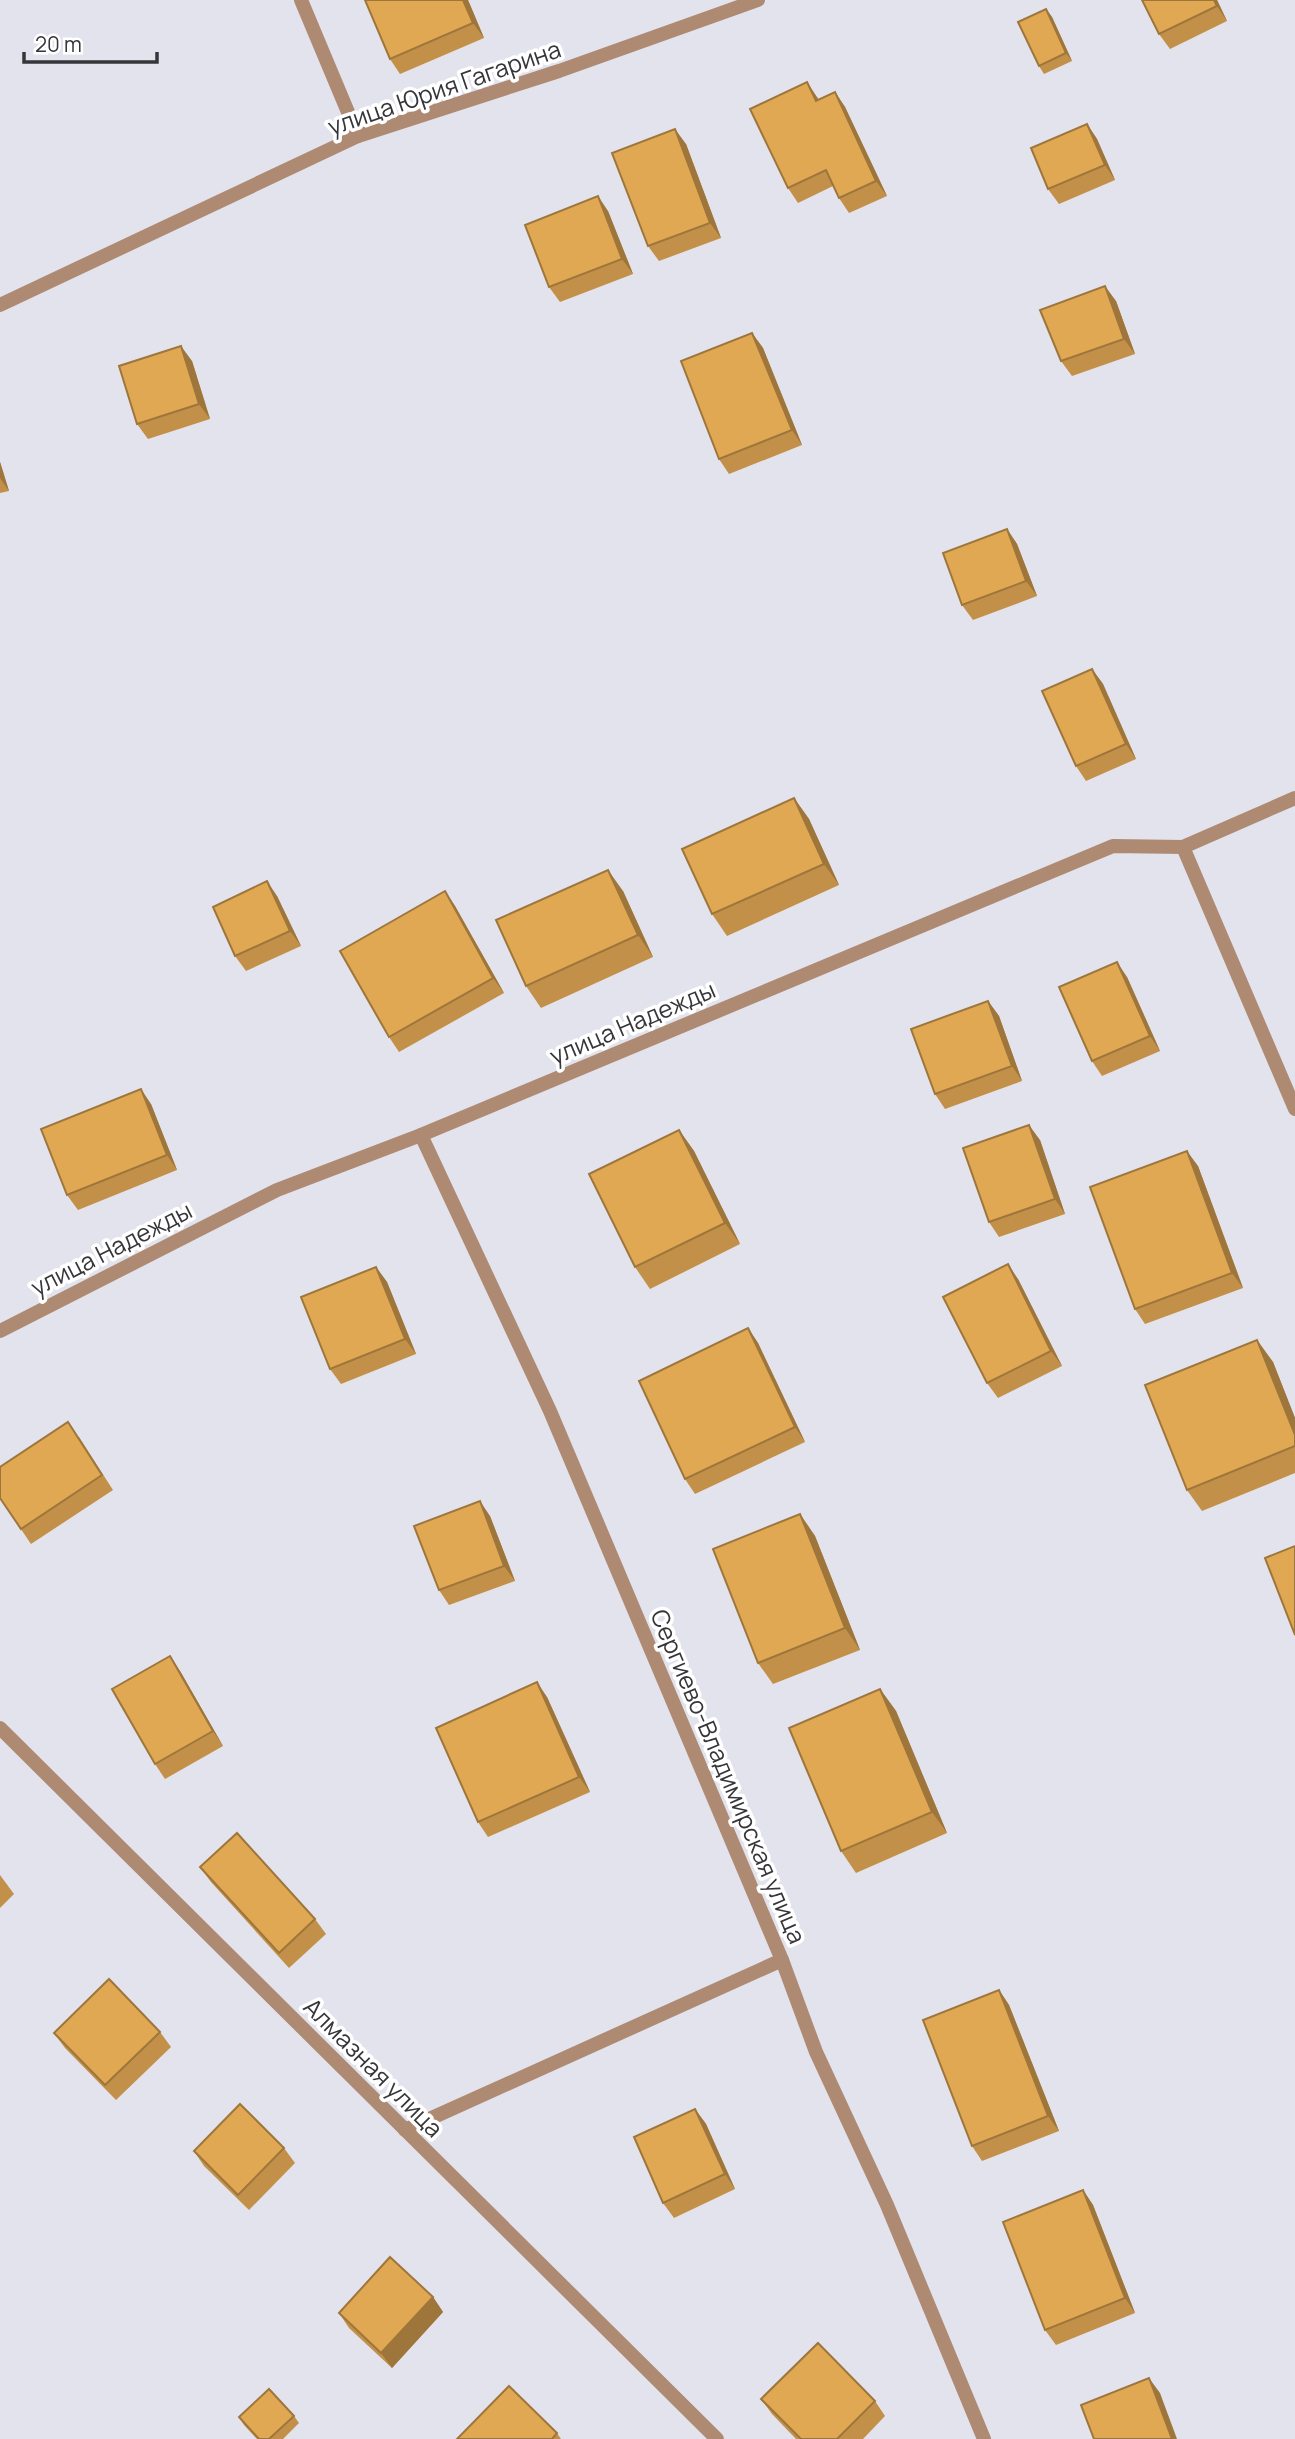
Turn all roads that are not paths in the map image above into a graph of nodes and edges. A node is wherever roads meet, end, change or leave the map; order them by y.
1 (301, 0) edge
2 (758, 0) edge
3 (358, 136) junction
4 (0, 305) edge
5 (1295, 798) edge
6 (1183, 847) junction
7 (1295, 1109) edge
8 (421, 1135) junction
9 (0, 1331) edge
10 (0, 1728) edge
11 (782, 1960) junction
12 (405, 2130) junction
13 (717, 2439) edge
14 (984, 2439) edge

1 - 3 street
2 - 3 street, улица Юрия Гагарина
3 - 4 street, улица Юрия Гагарина
5 - 6 street, улица Надежды
6 - 7 street
6 - 8 street, улица Надежды
8 - 9 street, улица Надежды
8 - 11 street, Сергиево-Владимирская улица
10 - 12 street, Алмазная улица
11 - 12 street
11 - 14 street, Сергиево-Владимирская улица
12 - 13 street, Алмазная улица

